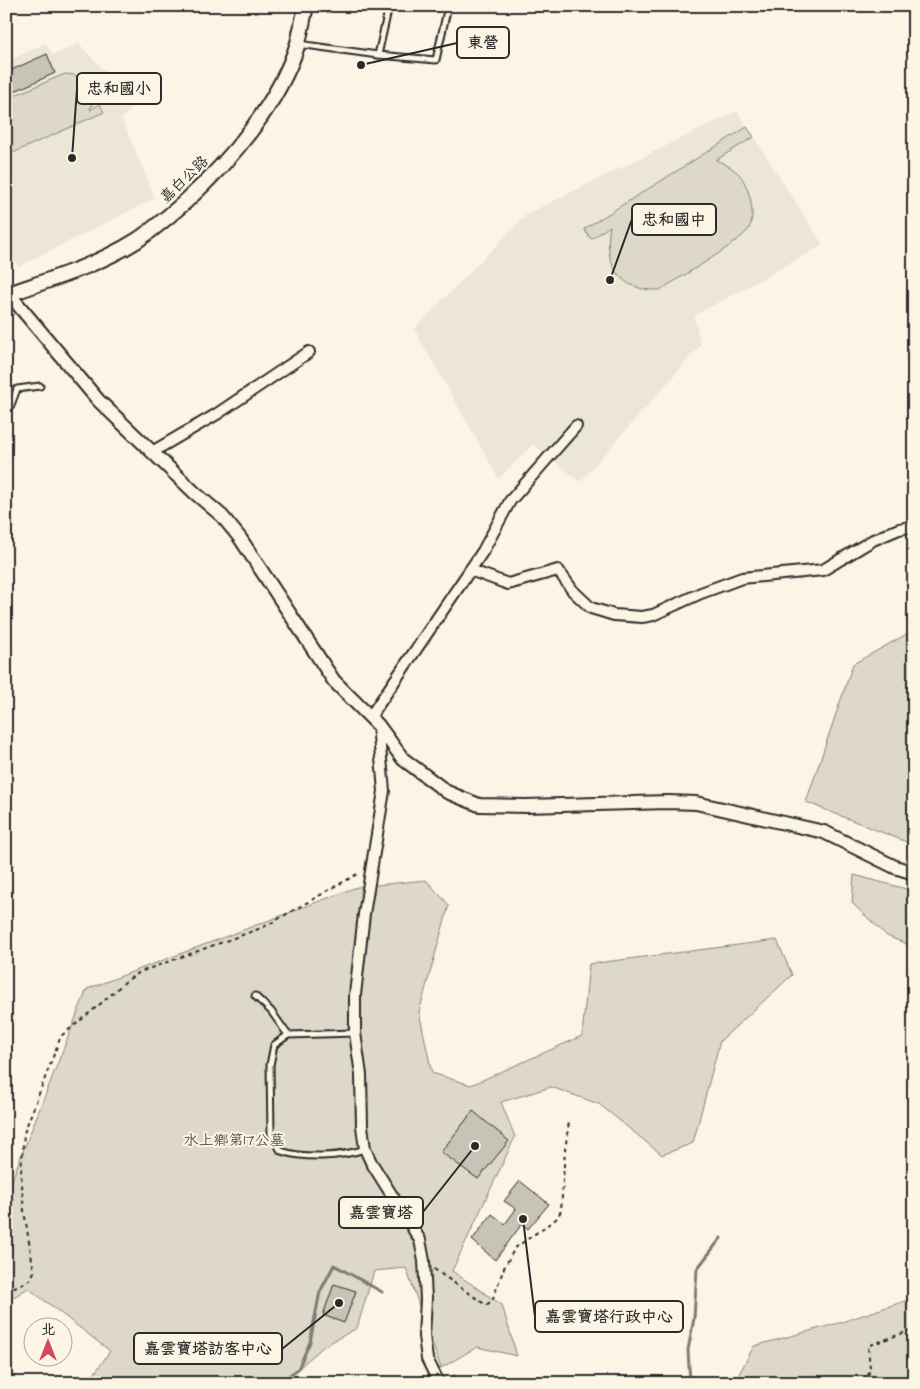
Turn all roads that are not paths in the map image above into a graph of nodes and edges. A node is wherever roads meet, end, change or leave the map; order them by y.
1 (306, 6) edge
2 (389, 6) edge
3 (448, 6) edge
4 (297, 44) junction
5 (378, 55) junction
6 (8, 294) edge
7 (309, 352) dead end
8 (40, 386) dead end
9 (6, 406) edge
10 (576, 426) dead end
11 (152, 452) junction
12 (914, 526) edge
13 (470, 570) junction
14 (374, 721) junction
15 (914, 873) edge
16 (255, 996) dead end
17 (355, 1033) junction
18 (288, 1035) junction
19 (365, 1149) junction
20 (440, 1383) edge

1 - 4 main road, 嘉白公路
2 - 5 lane
3 - 5 lane
4 - 5 lane
4 - 6 main road, 嘉白公路
6 - 11 street
7 - 11 street
8 - 9 lane
10 - 13 street
11 - 14 street
12 - 13 street
13 - 14 street
14 - 15 street
14 - 17 street
16 - 18 lane
17 - 18 lane
17 - 19 street
18 - 19 lane
19 - 20 street

